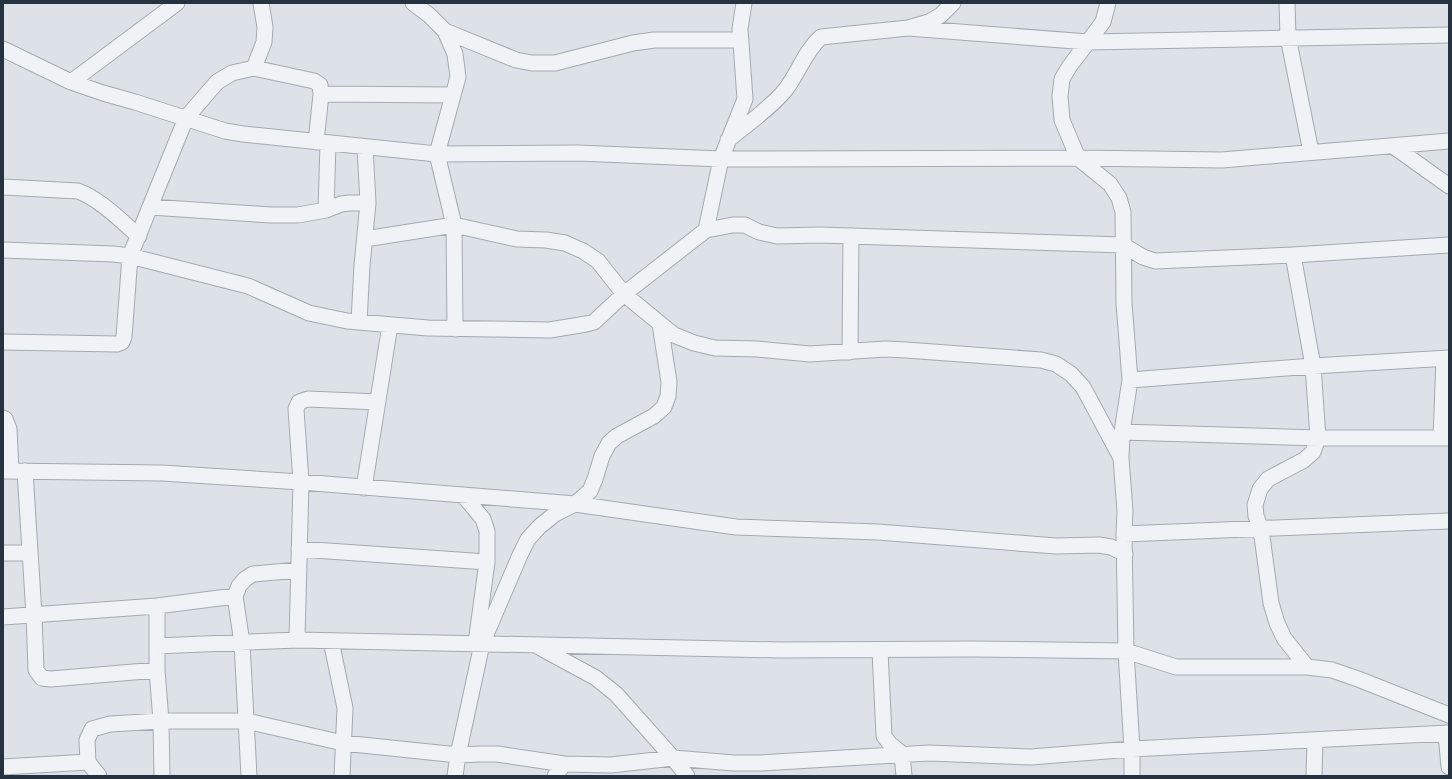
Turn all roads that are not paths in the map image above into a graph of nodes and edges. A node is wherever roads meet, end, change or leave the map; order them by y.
1 (177, 3) edge
2 (261, 3) edge
3 (413, 3) edge
4 (744, 3) edge
5 (953, 3) edge
6 (1108, 3) edge
7 (1287, 3) edge
8 (908, 28) junction
9 (445, 31) junction
10 (1449, 35) edge
11 (1288, 37) junction
12 (741, 40) junction
13 (1088, 42) junction
14 (3, 49) edge
15 (254, 68) junction
16 (71, 82) junction
17 (320, 94) junction
18 (453, 95) junction
19 (186, 118) junction
20 (728, 140) junction
21 (1449, 141) edge
22 (322, 143) junction
23 (1393, 146) junction
24 (365, 147) junction
25 (1311, 152) junction
26 (437, 154) junction
27 (1078, 158) junction
28 (721, 159) junction
29 (1449, 186) edge
30 (3, 187) edge
31 (368, 203) junction
32 (150, 207) junction
33 (326, 210) junction
34 (454, 225) junction
35 (706, 230) junction
36 (138, 236) junction
37 (851, 236) junction
38 (365, 239) junction
39 (1123, 244) junction
40 (1449, 245) edge
41 (3, 250) edge
42 (1293, 255) junction
43 (130, 256) junction
44 (624, 294) junction
45 (359, 322) junction
46 (660, 324) junction
47 (390, 325) junction
48 (455, 329) junction
49 (3, 342) edge
50 (850, 352) junction
51 (1446, 359) edge
52 (1313, 366) junction
53 (1130, 380) junction
54 (378, 402) junction
55 (3, 418) edge
56 (1122, 432) junction
57 (1318, 438) junction
58 (1445, 438) edge
59 (1121, 458) junction
60 (13, 471) edge
61 (301, 482) junction
62 (364, 488) junction
63 (464, 496) junction
64 (575, 504) junction
65 (1449, 521) edge
66 (1261, 529) junction
67 (1124, 534) junction
68 (299, 549) junction
69 (3, 553) edge
70 (30, 553) junction
71 (1125, 554) junction
72 (486, 562) junction
73 (298, 570) junction
74 (235, 596) junction
75 (157, 606) junction
76 (34, 615) junction
77 (3, 617) edge
78 (297, 640) junction
79 (331, 641) junction
80 (242, 642) junction
81 (479, 644) junction
82 (534, 645) junction
83 (157, 646) junction
84 (880, 650) junction
85 (1126, 651) junction
86 (1307, 666) junction
87 (157, 670) junction
88 (1449, 715) edge
89 (246, 720) junction
90 (161, 721) junction
91 (1448, 733) edge
92 (1315, 740) junction
93 (343, 743) junction
94 (1132, 748) junction
95 (902, 754) junction
96 (458, 755) junction
97 (673, 758) junction
98 (88, 762) junction
99 (3, 767) edge
100 (1449, 767) edge
101 (560, 770) edge
102 (99, 776) edge
103 (162, 776) edge
104 (249, 776) edge
105 (342, 776) edge
106 (455, 776) edge
107 (687, 776) edge
108 (904, 776) edge
109 (1132, 776) edge
110 (1314, 776) edge

1 - 16 street
2 - 15 street
3 - 9 street
4 - 12 street
5 - 8 street
6 - 13 street
7 - 11 street
8 - 13 street
8 - 20 street
9 - 12 street
9 - 18 street
10 - 11 street
11 - 13 street
11 - 25 street
12 - 20 street
13 - 27 street
14 - 16 street
15 - 17 street
15 - 19 street
16 - 19 street
17 - 18 street
17 - 22 street
18 - 26 street
19 - 22 street
19 - 32 street
20 - 28 street
21 - 23 street
22 - 24 street
22 - 33 street
23 - 25 street
23 - 29 street
24 - 26 street
24 - 31 street
25 - 27 street
26 - 28 street
26 - 34 street
27 - 28 street
27 - 39 street
28 - 35 street
30 - 36 street
31 - 33 street
31 - 38 street
32 - 33 street
32 - 36 street
34 - 38 street
34 - 44 street
34 - 48 street
35 - 37 street
35 - 44 street
36 - 43 street
37 - 39 street
37 - 50 street
38 - 45 street
39 - 42 street
39 - 53 street
40 - 42 street
41 - 43 street
42 - 52 street
43 - 45 street
43 - 49 street
44 - 46 street
44 - 48 street
45 - 47 street
46 - 50 street
46 - 64 street
47 - 48 street
47 - 54 street
50 - 59 street
51 - 52 street
51 - 58 street
52 - 53 street
52 - 57 street
53 - 56 street
54 - 61 street
54 - 62 street
55 - 60 street
56 - 57 street
56 - 59 street
57 - 58 street
57 - 66 street
59 - 67 street
60 - 61 street
60 - 70 street
61 - 62 street
61 - 68 street
62 - 63 street
63 - 64 street
63 - 72 street
64 - 71 street
64 - 81 street
65 - 66 street
66 - 67 street
66 - 86 street
67 - 71 street
68 - 72 street
68 - 73 street
69 - 70 street
70 - 76 street
71 - 85 street
72 - 81 street
73 - 74 street
73 - 78 street
74 - 75 street
74 - 80 street
75 - 76 street
75 - 83 street
76 - 77 street
76 - 87 street
78 - 79 street
78 - 80 street
79 - 81 street
79 - 93 street
80 - 83 street
80 - 89 street
81 - 82 street
81 - 96 street
82 - 84 street
82 - 97 street
83 - 87 street
84 - 85 street
84 - 95 street
85 - 86 street
85 - 94 street
86 - 88 street
87 - 90 street
89 - 90 street
89 - 93 street
89 - 104 street
90 - 98 street
90 - 103 street
91 - 92 street
91 - 100 street
92 - 94 street
92 - 110 street
93 - 96 street
93 - 105 street
94 - 95 street
94 - 109 street
95 - 97 street
95 - 108 street
96 - 101 street
96 - 106 street
97 - 101 street
97 - 107 street
98 - 99 street
98 - 102 street

